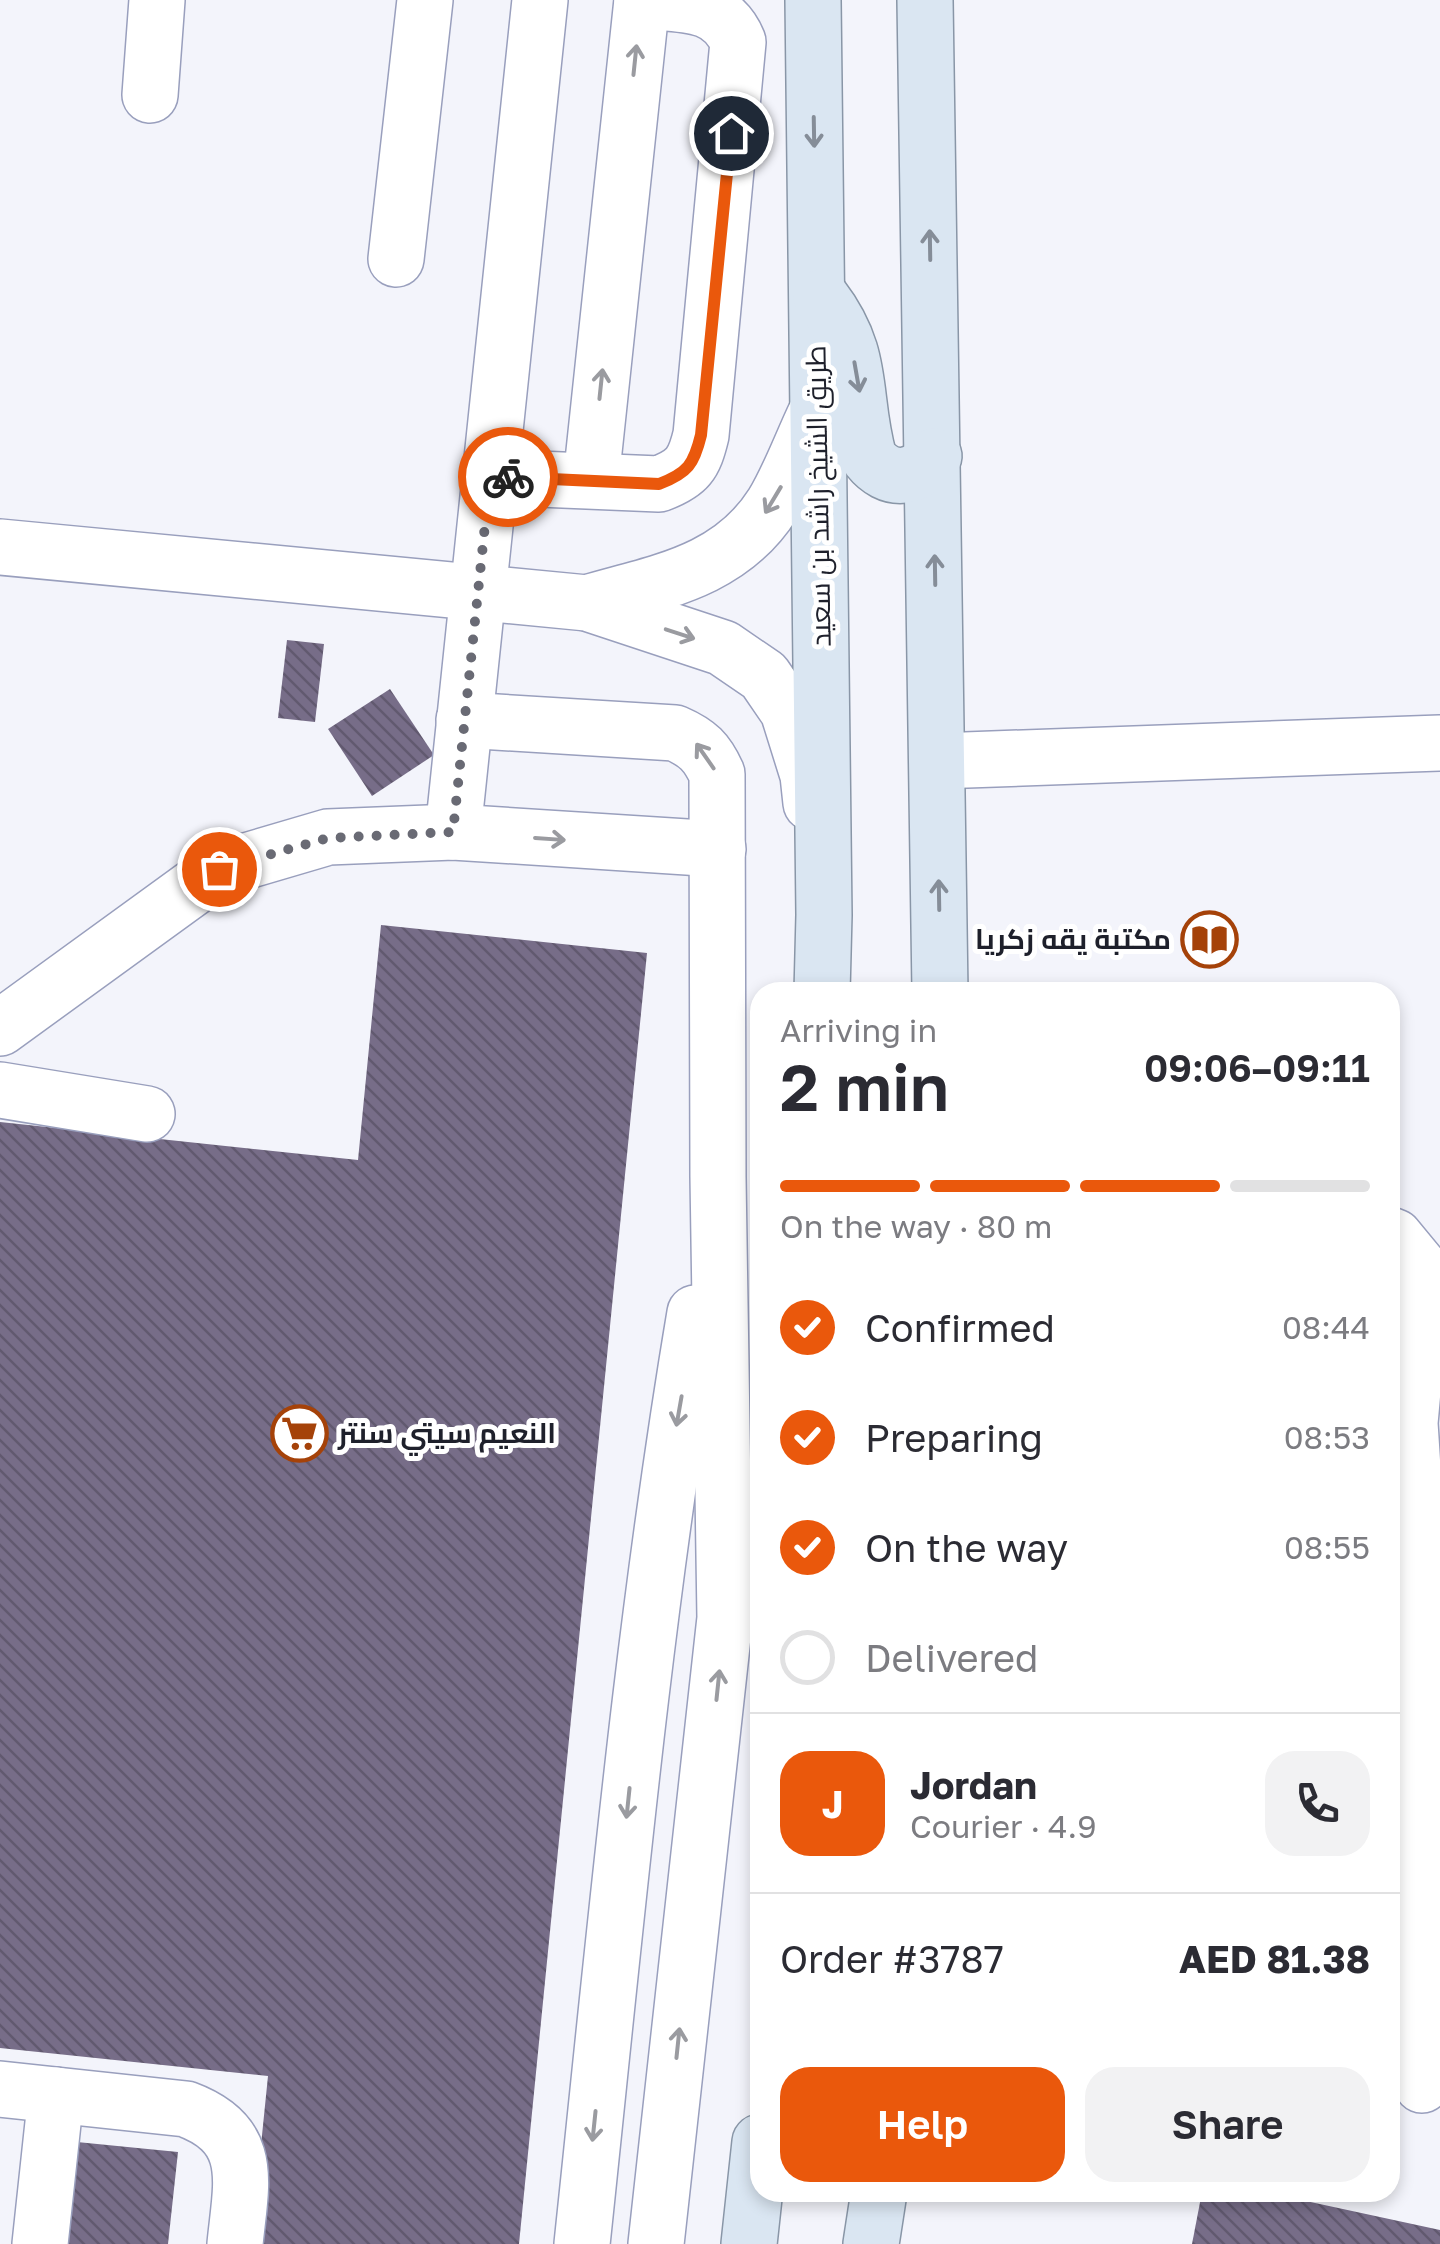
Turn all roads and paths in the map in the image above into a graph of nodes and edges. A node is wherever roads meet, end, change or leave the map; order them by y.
1 (158, 0) edge
2 (426, 0) edge
3 (540, 0) edge
4 (642, 0) edge
5 (794, 0) edge
6 (925, 0) edge
7 (813, 26) edge
8 (150, 95) dead end
9 (396, 258) dead end
10 (816, 290) junction
11 (816, 412) junction
12 (934, 456) junction
13 (490, 477) junction
14 (591, 480) junction
15 (0, 547) edge
16 (478, 594) junction
17 (588, 603) junction
18 (464, 720) junction
19 (1440, 743) edge
20 (938, 761) junction
21 (453, 832) junction
22 (718, 850) junction
23 (824, 915) junction
24 (822, 982) edge
25 (940, 982) edge
26 (0, 1028) edge
27 (0, 1090) edge
28 (147, 1114) dead end
29 (718, 1177) junction
30 (1400, 1246) edge
31 (635, 1741) junction
32 (711, 1751) junction
33 (1417, 2084) edge
34 (0, 2089) edge
35 (56, 2095) junction
36 (754, 2202) edge
37 (40, 2244) edge
38 (235, 2244) edge
39 (582, 2244) edge
40 (656, 2244) edge
41 (749, 2244) edge

1 - 8 lane
2 - 9 lane
3 - 13 lane
14 -> 4 lane
4 - 14 lane
5 - 7 lane
12 -> 6 main road
7 -> 10 main road, طريق الشيخ راشد بن سعيد
10 - 11 main road, طريق الشيخ راشد بن سعيد
10 -> 12 main road
11 -> 17 lane
11 - 23 main road, طريق الشيخ راشد بن سعيد
20 -> 12 main road
13 - 14 lane
13 - 16 lane
15 - 16 lane
16 - 17 lane
16 - 18 lane
17 -> 23 lane
18 - 21 lane
22 -> 18 lane
19 - 20 lane
25 -> 20 main road
21 -> 22 lane
21 - 26 lane
22 - 29 lane
23 - 24 main road, طريق الشيخ راشد بن سعيد
27 - 28 lane
29 -> 31 lane
32 -> 29 lane
30 - 33 lane
31 - 32 lane
31 -> 39 lane
40 -> 32 lane
34 - 35 lane
35 - 37 lane
35 - 38 lane
36 - 41 main road

